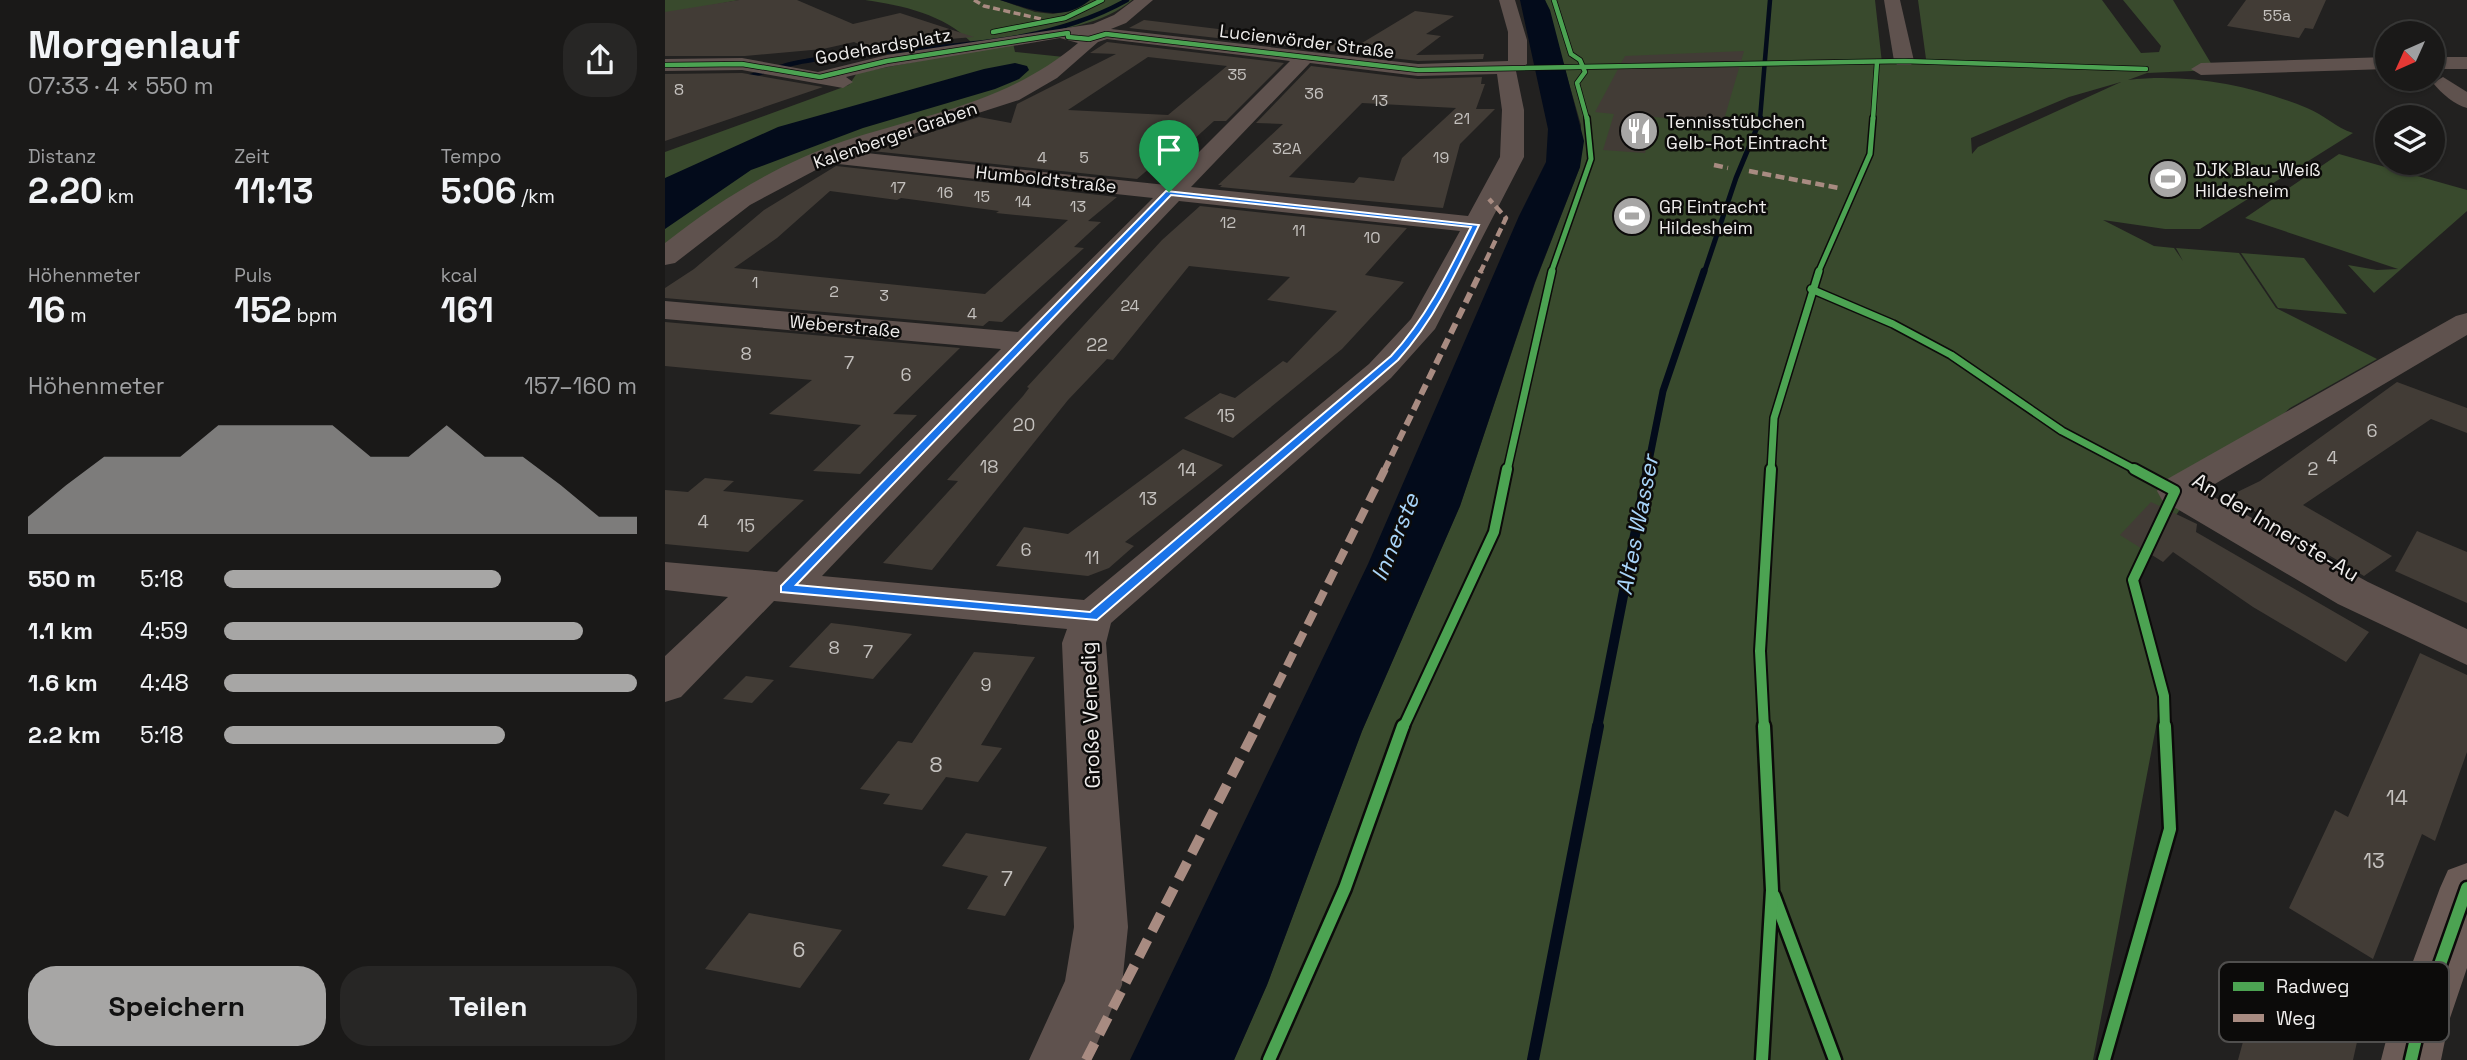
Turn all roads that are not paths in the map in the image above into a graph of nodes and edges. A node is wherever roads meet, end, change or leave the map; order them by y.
1 (1145, 0) edge
2 (1507, 0) edge
3 (1892, 0) edge
4 (1090, 33) junction
5 (981, 46) joint
6 (1305, 56) junction
7 (1904, 61) dead end
8 (2375, 63) edge
9 (2445, 63) edge
10 (2467, 63) edge
11 (665, 65) edge
12 (1506, 68) junction
13 (2201, 68) dead end
14 (820, 77) junction
15 (846, 82) dead end
16 (2445, 85) edge
17 (2467, 102) edge
18 (826, 156) junction
19 (1169, 192) junction
20 (1476, 225) junction
21 (665, 257) edge
22 (665, 310) edge
23 (2467, 322) edge
24 (1024, 342) junction
25 (665, 576) edge
26 (774, 587) junction
27 (1093, 617) junction
28 (2467, 648) edge
29 (665, 684) edge
30 (2467, 888) edge
31 (2441, 962) edge
32 (2415, 1042) edge
33 (1059, 1060) edge
34 (2411, 1060) edge

1 - 4 street
2 - 12 street
3 - 7 street
4 - 5 street, Lucienvörder Straße
4 - 6 street, Lucienvörder Straße
4 - 18 street, Kalenberger Graben
5 - 14 street, Godehardsplatz
6 - 12 street, Lucienvörder Straße
6 - 19 street
8 - 13 street
9 - 10 street
11 - 14 street, Godehardsplatz
12 - 20 street, Große Venedig
14 - 15 street
16 - 17 street
18 - 19 street, Humboldtstraße
18 - 21 street, Kalenberger Graben
19 - 20 street, Humboldtstraße
19 - 24 street
20 - 27 street, Große Venedig
22 - 24 street, Weberstraße
23 - 28 street, An der Innerste-Au
24 - 26 street
25 - 26 street
26 - 27 street
26 - 29 street
27 - 33 street, Große Venedig
30 - 31 main road
32 - 34 main road

